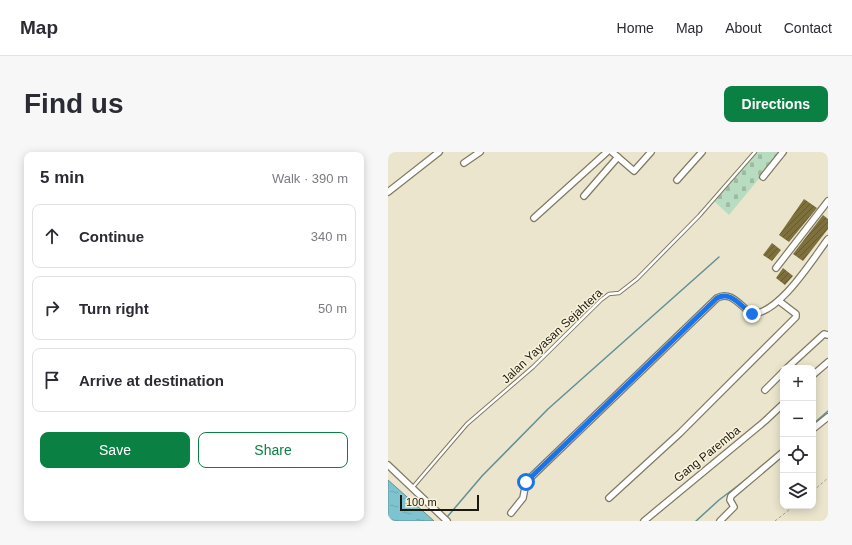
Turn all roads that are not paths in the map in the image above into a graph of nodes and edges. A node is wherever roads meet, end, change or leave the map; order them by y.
1 (439, 152) edge
2 (480, 152) edge
3 (607, 152) edge
4 (651, 152) edge
5 (702, 152) edge
6 (755, 152) edge
7 (784, 152) edge
8 (618, 157) junction
9 (464, 163) dead end
10 (763, 177) dead end
11 (677, 180) dead end
12 (388, 192) edge
13 (584, 196) dead end
14 (828, 201) edge
15 (534, 218) dead end
16 (828, 238) edge
17 (776, 268) dead end
18 (779, 301) junction
19 (828, 335) edge
20 (828, 362) edge
21 (790, 365) edge
22 (816, 372) edge
23 (780, 375) edge
24 (765, 390) dead end
25 (780, 407) edge
26 (828, 417) edge
27 (816, 427) edge
28 (780, 455) edge
29 (388, 465) edge
30 (413, 487) junction
31 (609, 498) dead end
32 (511, 512) dead end
33 (447, 521) edge
34 (644, 521) edge
35 (720, 521) edge

1 - 12 street
2 - 9 street
3 - 8 street
3 - 15 street
4 - 8 street
5 - 11 street
6 - 30 lane, Jalan Yayasan Sejahtera
7 - 10 street
8 - 13 street
14 - 17 street
16 - 18 street
18 - 31 street
18 - 32 street
19 - 21 street
20 - 22 street
23 - 24 street
25 - 34 street, Gang Paremba
26 - 27 street
28 - 35 street
29 - 30 street
30 - 33 street

